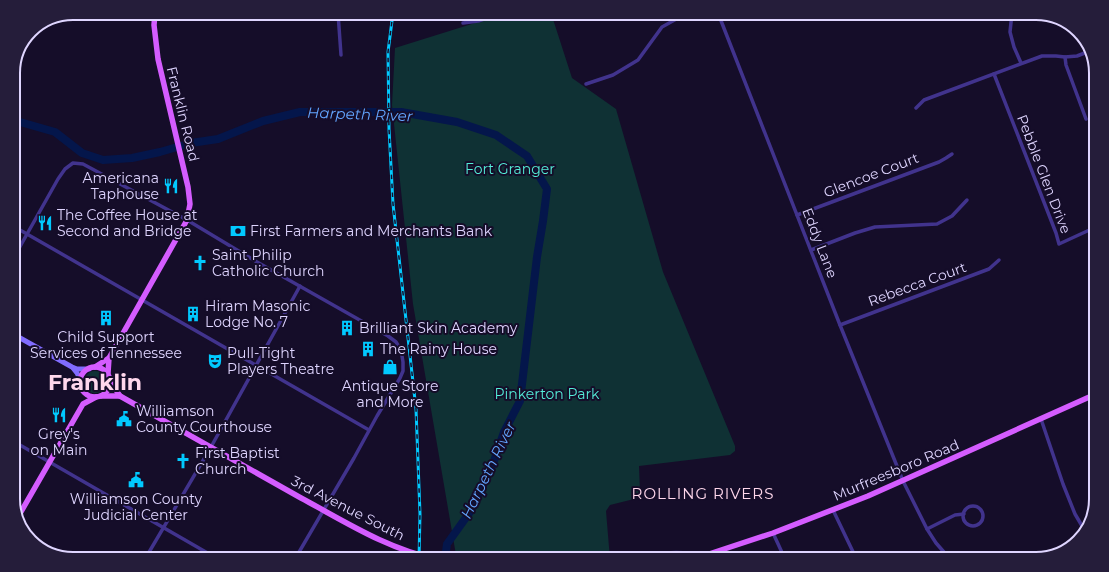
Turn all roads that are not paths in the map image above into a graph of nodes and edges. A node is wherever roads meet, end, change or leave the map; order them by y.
1 (154, 20) edge
2 (338, 20) edge
3 (481, 20) edge
4 (674, 20) edge
5 (721, 20) edge
6 (1011, 20) edge
7 (463, 23) dead end
8 (1085, 53) edge
9 (341, 55) dead end
10 (1065, 58) junction
11 (1021, 63) junction
12 (994, 74) junction
13 (586, 84) dead end
14 (916, 108) dead end
15 (1086, 119) dead end
16 (952, 154) dead end
17 (967, 200) dead end
18 (797, 215) junction
19 (187, 220) junction
20 (20, 230) edge
21 (1089, 230) edge
22 (27, 234) junction
23 (20, 246) edge
24 (811, 250) junction
25 (999, 260) dead end
26 (300, 286) junction
27 (143, 299) junction
28 (840, 325) junction
29 (20, 338) edge
30 (109, 358) junction
31 (256, 365) junction
32 (72, 367) junction
33 (96, 367) junction
34 (89, 369) junction
35 (108, 373) junction
36 (81, 381) junction
37 (110, 381) junction
38 (83, 389) junction
39 (97, 396) junction
40 (120, 396) junction
41 (1089, 397) edge
42 (83, 404) junction
43 (1041, 419) junction
44 (369, 430) junction
45 (20, 445) edge
46 (211, 446) junction
47 (50, 462) junction
48 (903, 481) junction
49 (323, 510) junction
50 (833, 510) junction
51 (22, 511) edge
52 (964, 514) junction
53 (1082, 525) edge
54 (164, 528) junction
55 (927, 529) junction
56 (773, 533) junction
57 (149, 552) edge
58 (206, 552) edge
59 (299, 552) edge
60 (408, 552) edge
61 (714, 552) edge
62 (781, 552) edge
63 (853, 552) edge
64 (944, 552) edge

1 - 19 main road, Franklin Road
2 - 9 street
3 - 7 street
4 - 13 street
5 - 18 street, Eddy Lane
6 - 11 street
8 - 10 street
10 - 11 street
10 - 15 street
11 - 12 street
12 - 14 street
12 - 21 street, Pebble Glen Drive
16 - 18 street, Glencoe Court
17 - 24 street
18 - 24 street, Eddy Lane
19 - 22 street
19 - 26 street
19 - 27 main road
20 - 22 street
22 - 23 street
22 - 27 street
24 - 28 street, Eddy Lane
25 - 28 street, Rebecca Court
26 - 31 street
26 - 44 street
27 - 30 main road
27 - 31 street
28 - 48 street, Eddy Lane
29 - 32 main road
30 - 33 main road
30 - 35 main road
31 - 44 street
31 - 46 street
32 - 34 main road
32 - 36 main road
33 - 34 main road
33 - 35 main road
34 - 36 main road
35 - 37 main road
36 - 38 main road
37 - 39 main road
37 - 40 main road, 3rd Avenue South
38 - 39 main road
38 - 42 main road
39 - 40 main road, 3rd Avenue South
39 - 42 main road
40 - 46 main road, 3rd Avenue South
41 - 43 main road, Murfreesboro Road
42 - 47 main road
43 - 48 main road, Murfreesboro Road
43 - 53 street
44 - 49 street
45 - 47 street
46 - 49 main road, 3rd Avenue South
46 - 54 street
47 - 51 main road
47 - 54 street
48 - 50 main road, Murfreesboro Road
48 - 55 street, Eddy Lane
49 - 59 street
49 - 60 main road, 3rd Avenue South
50 - 56 main road, Murfreesboro Road
50 - 63 street
52 - 52 street
52 - 55 street
54 - 57 street
54 - 58 street
55 - 64 street, Eddy Lane
56 - 61 main road, Murfreesboro Road
56 - 62 street

